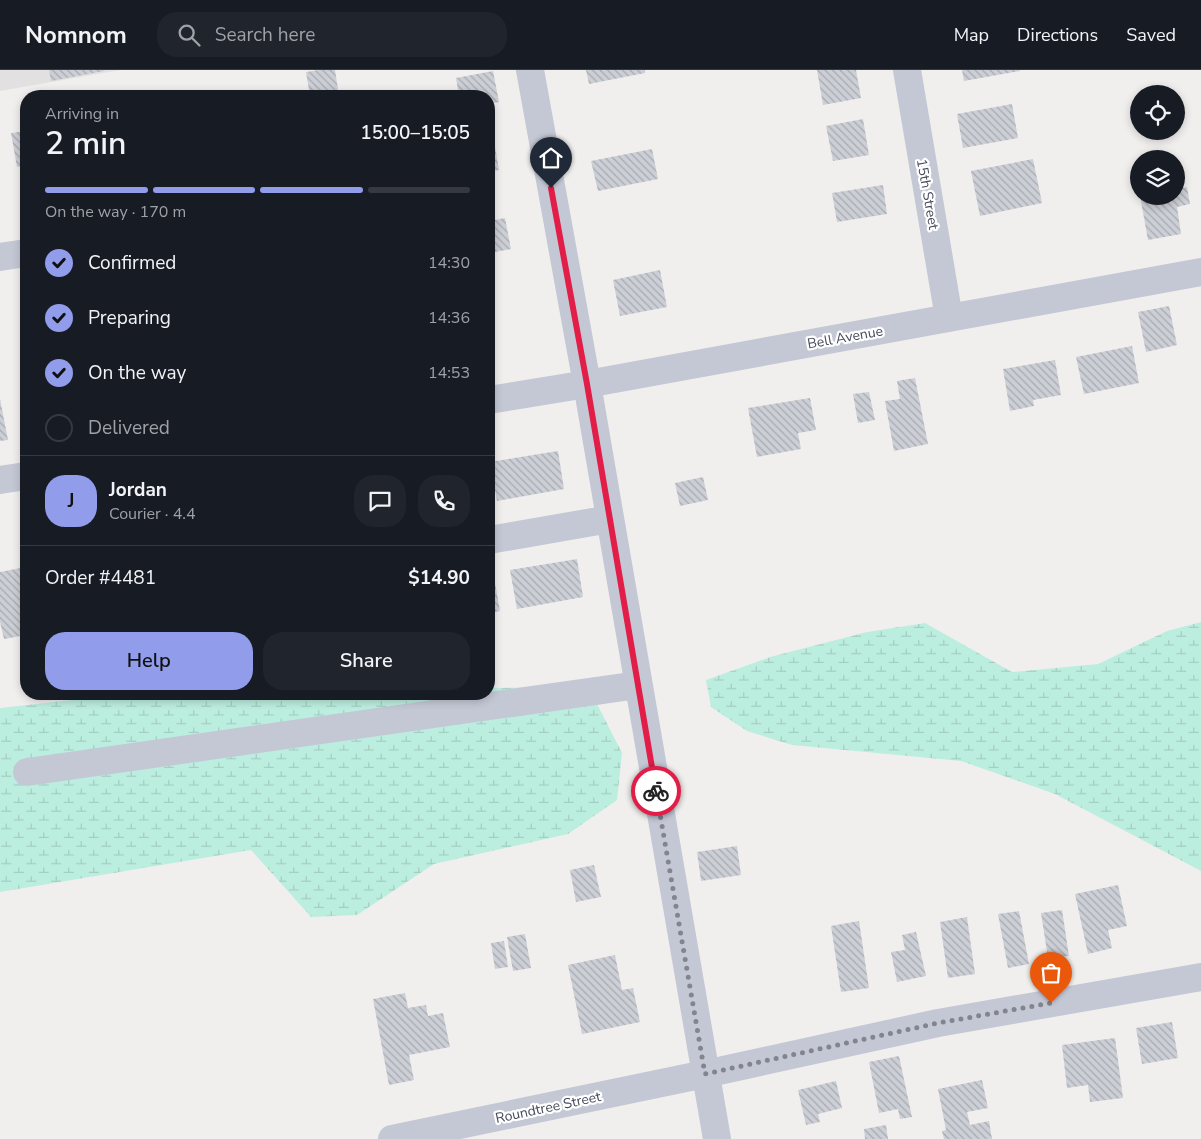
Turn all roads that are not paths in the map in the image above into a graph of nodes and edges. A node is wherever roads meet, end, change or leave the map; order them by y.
1 (530, 70) edge
2 (907, 70) edge
3 (20, 255) edge
4 (0, 257) edge
5 (1201, 272) edge
6 (949, 318) junction
7 (587, 384) junction
8 (495, 399) edge
9 (20, 477) edge
10 (0, 480) edge
11 (610, 519) junction
12 (495, 539) edge
13 (638, 685) junction
14 (26, 772) dead end
15 (1201, 977) edge
16 (705, 1074) junction
17 (392, 1139) edge
18 (717, 1139) edge

1 - 7 street
2 - 6 street, 15th Street
3 - 4 street
5 - 6 street, Bell Avenue
6 - 7 street, Bell Avenue
7 - 8 street, Bell Avenue
7 - 11 street
9 - 10 street
11 - 12 street
11 - 13 street
13 - 14 street
13 - 16 street
15 - 16 street, Roundtree Street
16 - 17 street, Roundtree Street
16 - 18 street

